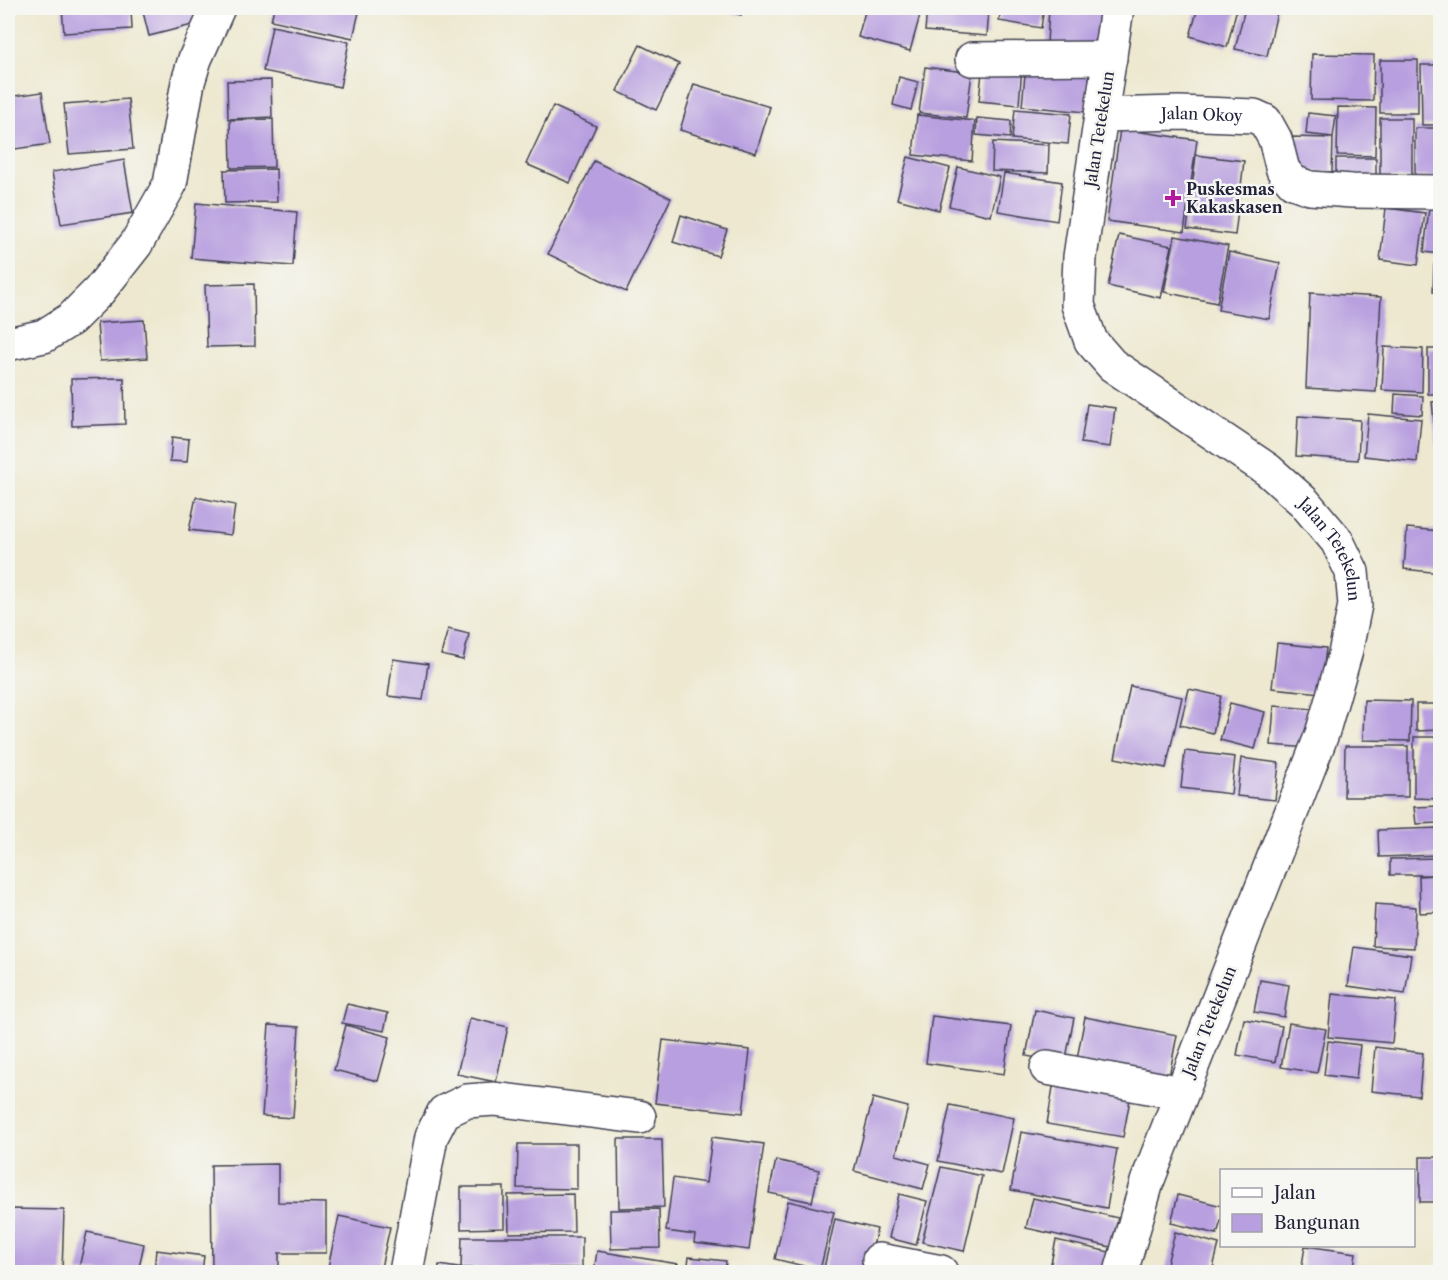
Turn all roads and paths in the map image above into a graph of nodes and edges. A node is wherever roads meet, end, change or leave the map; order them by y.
1 (218, 8) edge
2 (1117, 8) edge
3 (1110, 58) junction
4 (972, 59) dead end
5 (1102, 115) junction
6 (1440, 192) edge
7 (8, 344) edge
8 (1047, 1068) dead end
9 (1181, 1093) junction
10 (639, 1117) dead end
11 (879, 1260) dead end
12 (406, 1272) edge
13 (941, 1272) edge
14 (1120, 1272) edge

1 - 7 street
2 - 3 street, Jalan Tetekelun
3 - 4 street
3 - 5 street, Jalan Tetekelun
5 - 6 street, Jalan Okoy
5 - 9 street, Jalan Tetekelun
8 - 9 street
9 - 14 street, Jalan Tetekelun
10 - 12 street
11 - 13 street

